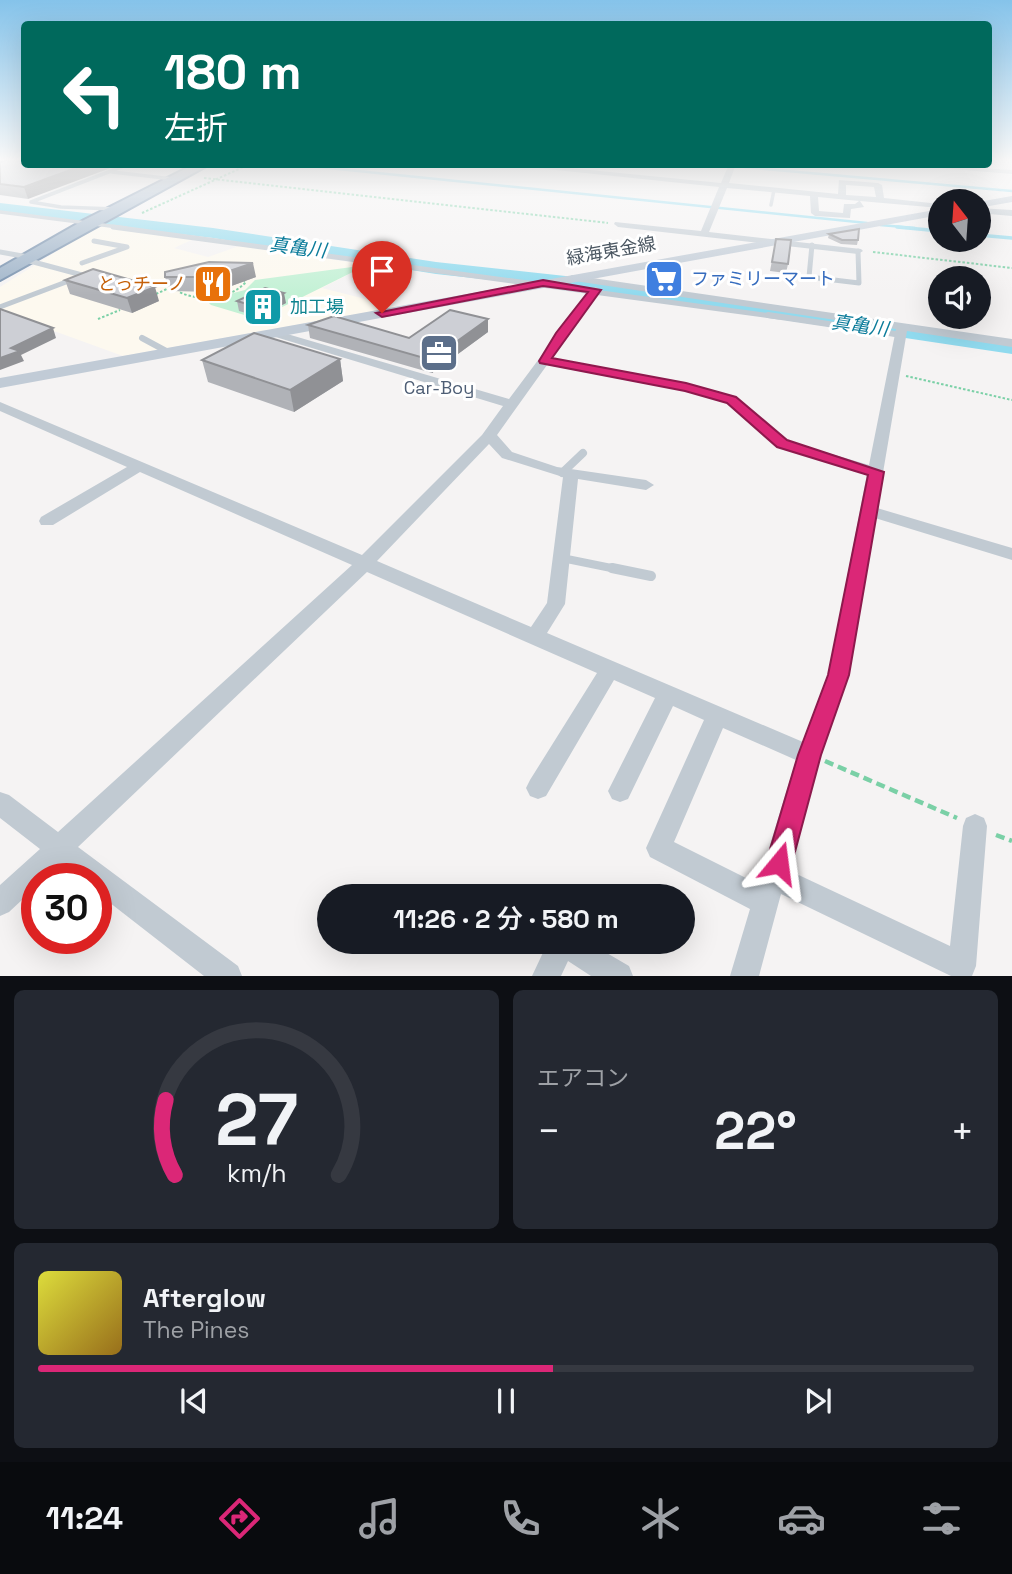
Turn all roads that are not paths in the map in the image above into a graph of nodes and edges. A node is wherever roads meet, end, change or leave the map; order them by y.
1 (40, 204) edge
2 (126, 204) edge
3 (717, 204) edge
4 (815, 204) edge
5 (860, 204) edge
6 (115, 209) junction
7 (991, 209) edge
8 (0, 212) edge
9 (1012, 213) edge
10 (928, 214) edge
11 (95, 219) junction
12 (618, 224) road end
13 (704, 233) junction
14 (94, 241) dead end
15 (775, 241) junction
16 (812, 245) junction
17 (858, 251) joint
18 (0, 252) edge
19 (29, 258) junction
20 (82, 263) dead end
21 (0, 275) edge
22 (572, 278) junction
23 (543, 283) junction
24 (596, 290) junction
25 (0, 307) edge
26 (902, 331) junction
27 (273, 333) junction
28 (142, 338) dead end
29 (1012, 343) edge
30 (168, 352) junction
31 (545, 361) junction
32 (0, 383) edge
33 (513, 405) junction
34 (0, 406) edge
35 (489, 435) junction
36 (583, 453) dead end
37 (139, 466) junction
38 (877, 472) junction
39 (567, 473) junction
40 (646, 485) dead end
41 (869, 511) junction
42 (47, 521) dead end
43 (1012, 554) edge
44 (561, 558) junction
45 (364, 564) junction
46 (651, 576) dead end
47 (534, 637) junction
48 (610, 669) junction
49 (668, 694) junction
50 (717, 715) junction
51 (809, 755) junction
52 (538, 788) dead end
53 (620, 791) dead end
54 (0, 803) edge
55 (975, 826) road end
56 (59, 848) junction
57 (771, 890) junction
58 (0, 903) edge
59 (228, 975) edge
60 (545, 975) edge
61 (619, 975) edge
62 (744, 975) edge

1 - 6 lane
2 - 6 highway
3 - 13 street
4 - 5 street
6 - 11 highway
7 - 9 street
8 - 11 lane
10 - 15 main road, 緑海東金線
11 - 19 highway
11 - 23 lane
12 - 13 street
13 - 15 street
14 - 20 lane
15 - 16 street
15 - 22 main road, 緑海東金線
16 - 17 street
16 - 17 lane
18 - 19 lane
19 - 21 highway
19 - 25 lane
22 - 23 main road, 緑海東金線
22 - 26 street
23 - 24 lane
23 - 27 main road, 緑海東金線
24 - 26 lane
24 - 31 street
26 - 29 street
26 - 38 street
27 - 30 main road, 緑海東金線
27 - 33 street
28 - 30 lane
30 - 32 main road, 緑海東金線
31 - 33 street
31 - 38 street
33 - 35 street
34 - 37 street
35 - 39 street
35 - 45 street
36 - 39 lane
37 - 42 street
37 - 45 street
38 - 41 street
39 - 40 street
39 - 44 street
41 - 43 street
41 - 51 street
44 - 46 lane
44 - 47 street
45 - 47 street
45 - 56 street
47 - 48 street
48 - 49 street
48 - 52 street
49 - 50 street
49 - 53 street
50 - 51 street
50 - 57 street
51 - 57 street
54 - 56 street
55 - 57 street
56 - 58 street
56 - 59 street
57 - 62 street
60 - 61 street

